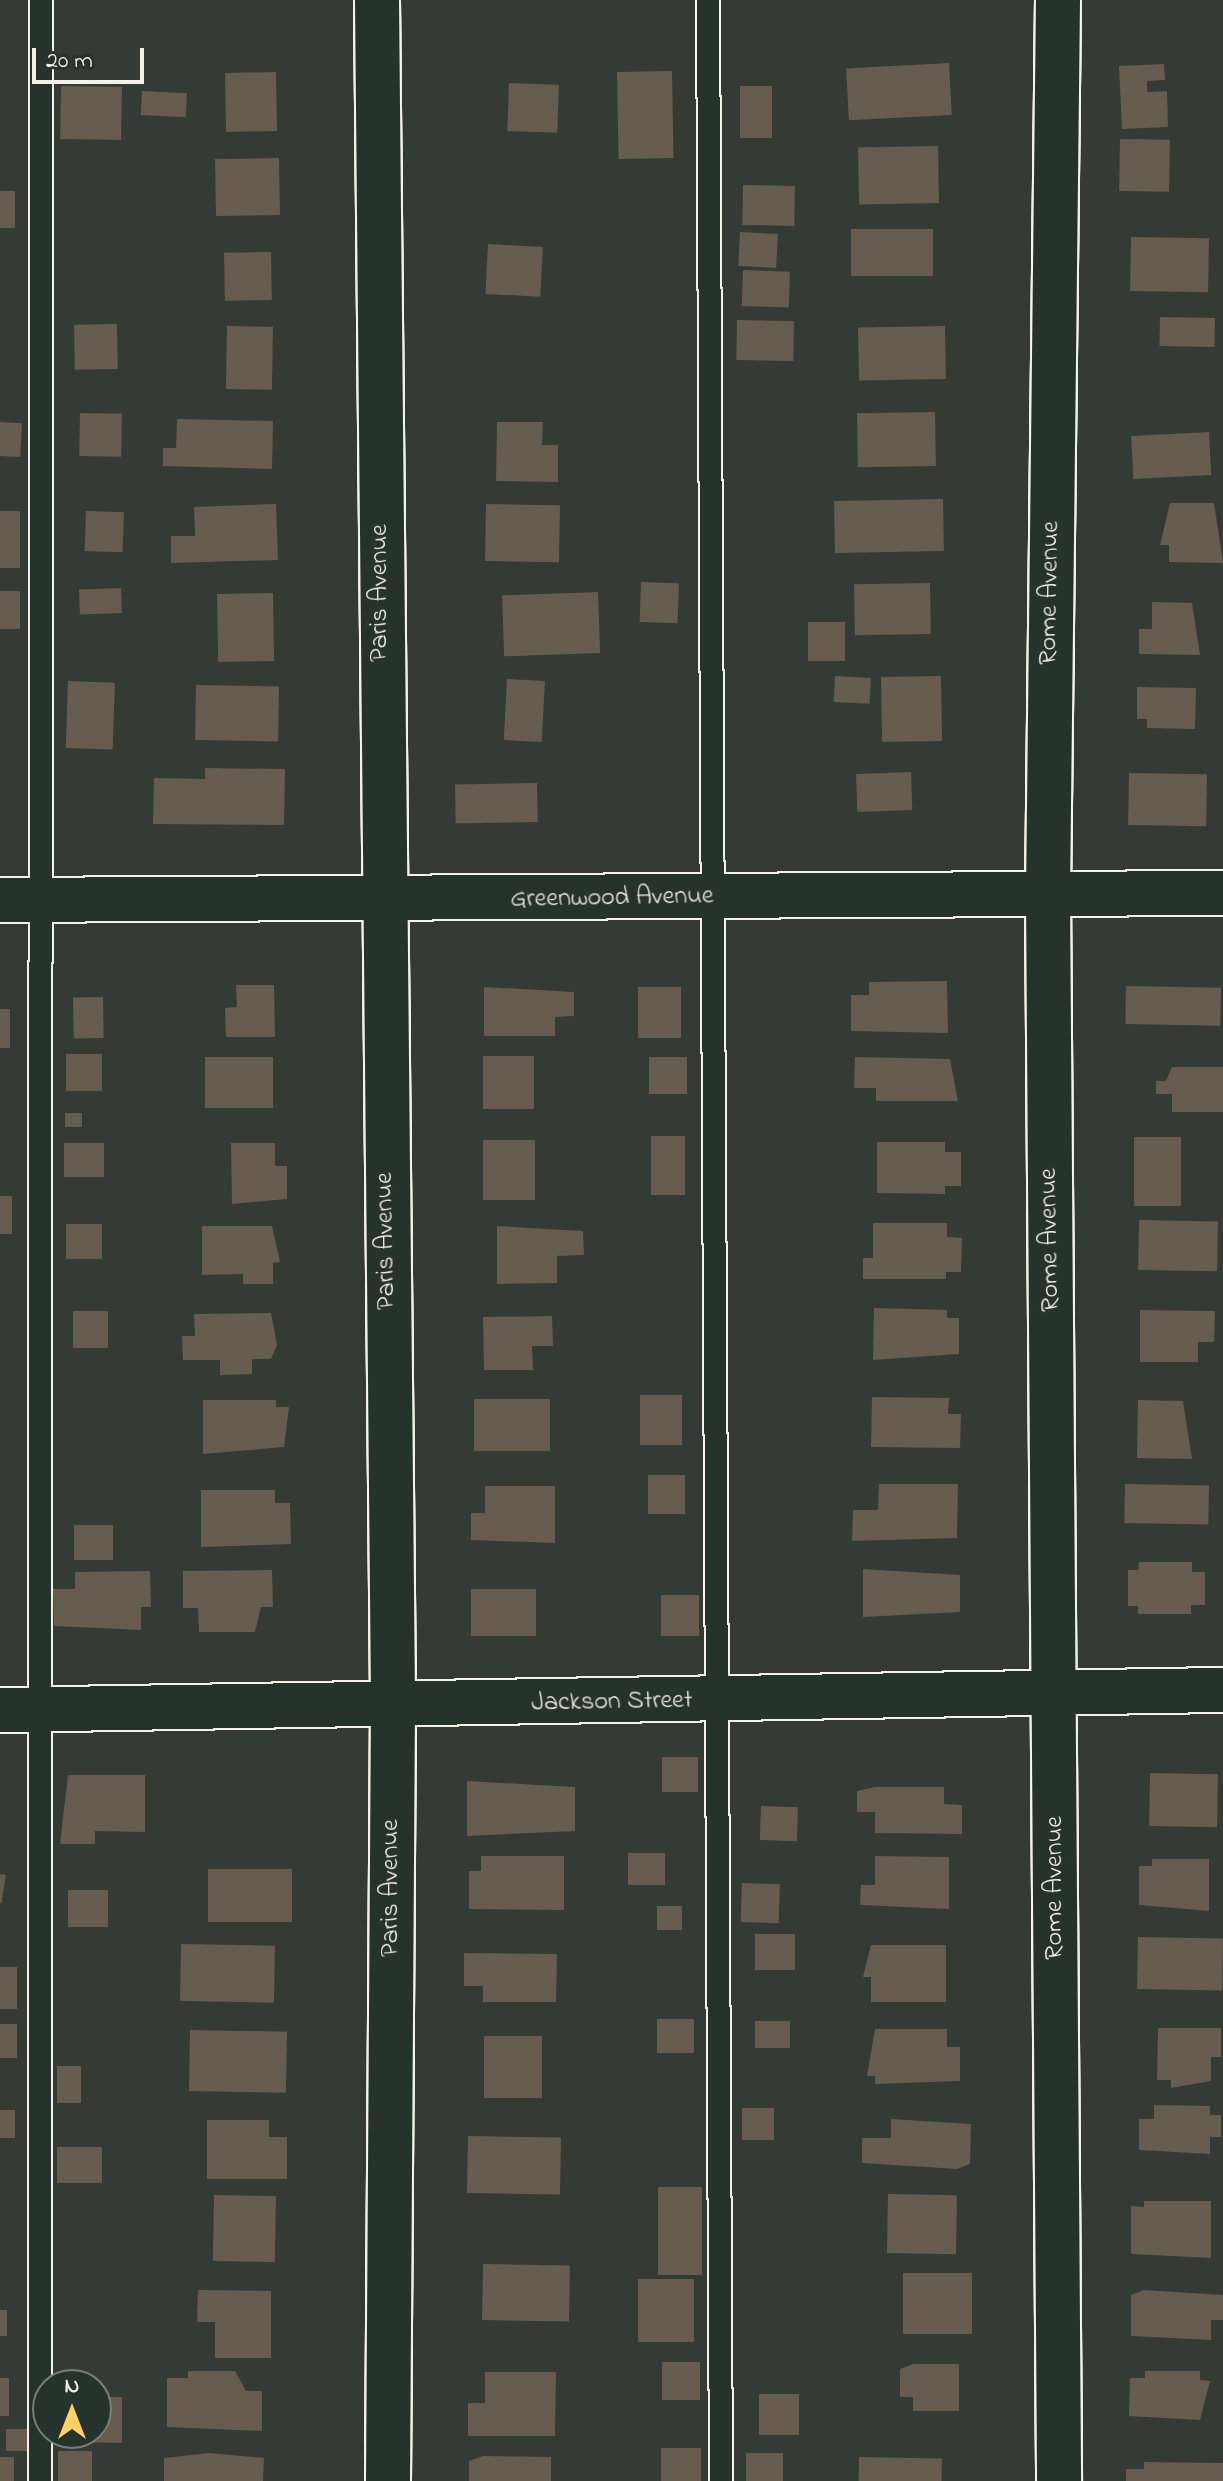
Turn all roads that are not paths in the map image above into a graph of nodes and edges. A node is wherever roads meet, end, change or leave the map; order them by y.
1 (41, 0) edge
2 (377, 0) edge
3 (708, 0) edge
4 (1058, 0) edge
5 (1048, 893) junction
6 (1223, 893) edge
7 (718, 897) junction
8 (0, 900) edge
9 (43, 901) junction
10 (383, 902) junction
11 (1223, 1690) edge
12 (1055, 1696) junction
13 (713, 1701) junction
14 (393, 1706) junction
15 (20, 1710) edge
16 (40, 2481) edge
17 (388, 2481) edge
18 (721, 2481) edge
19 (1059, 2481) edge

1 - 9 lane
2 - 10 street, Paris Avenue
3 - 7 lane
4 - 5 street, Rome Avenue
5 - 6 street, Greenwood Avenue
5 - 7 street, Greenwood Avenue
5 - 12 street, Rome Avenue
7 - 10 street, Greenwood Avenue
7 - 13 lane
8 - 9 street, Greenwood Avenue
9 - 10 street, Greenwood Avenue
9 - 15 lane
10 - 14 street, Paris Avenue
11 - 12 street, Jackson Street
12 - 13 street, Jackson Street
12 - 19 street, Rome Avenue
13 - 14 street, Jackson Street
13 - 18 lane
14 - 15 street, Jackson Street
14 - 17 street, Paris Avenue
15 - 16 lane

